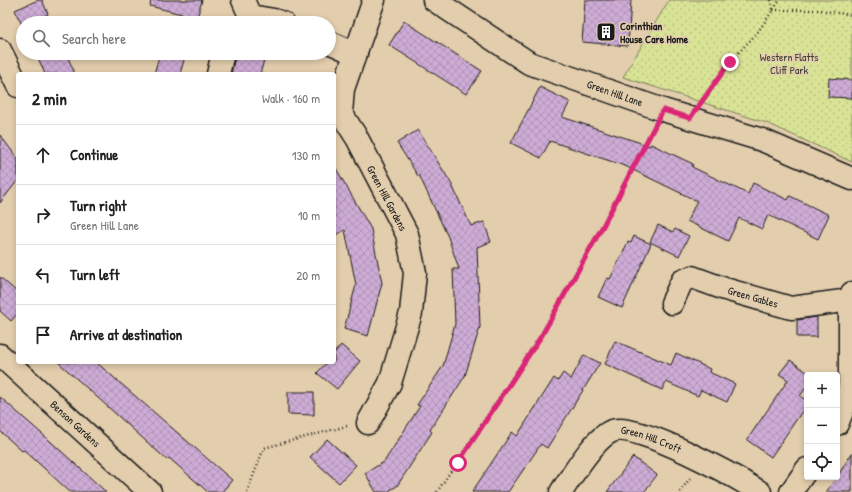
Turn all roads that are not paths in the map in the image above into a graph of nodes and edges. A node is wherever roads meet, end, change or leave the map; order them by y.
1 (374, 0) edge
2 (434, 0) edge
3 (246, 13) edge
4 (258, 16) edge
5 (336, 45) edge
6 (0, 50) edge
7 (356, 54) junction
8 (221, 60) edge
9 (218, 72) edge
10 (16, 82) edge
11 (852, 178) edge
12 (851, 296) edge
13 (672, 303) dead end
14 (0, 355) edge
15 (840, 417) edge
16 (368, 422) road end
17 (804, 473) edge
18 (150, 492) edge
19 (561, 492) edge
20 (760, 492) edge
21 (791, 492) edge

1 - 7 street, Green Hill Gardens
2 - 11 street, Green Hill Lane
3 - 4 street
5 - 7 street
6 - 10 street
7 - 16 street, Green Hill Gardens
8 - 9 street
12 - 13 street, Green Gables
12 - 15 street
14 - 18 street, Benson Gardens
17 - 21 street
19 - 20 street, Green Hill Croft

